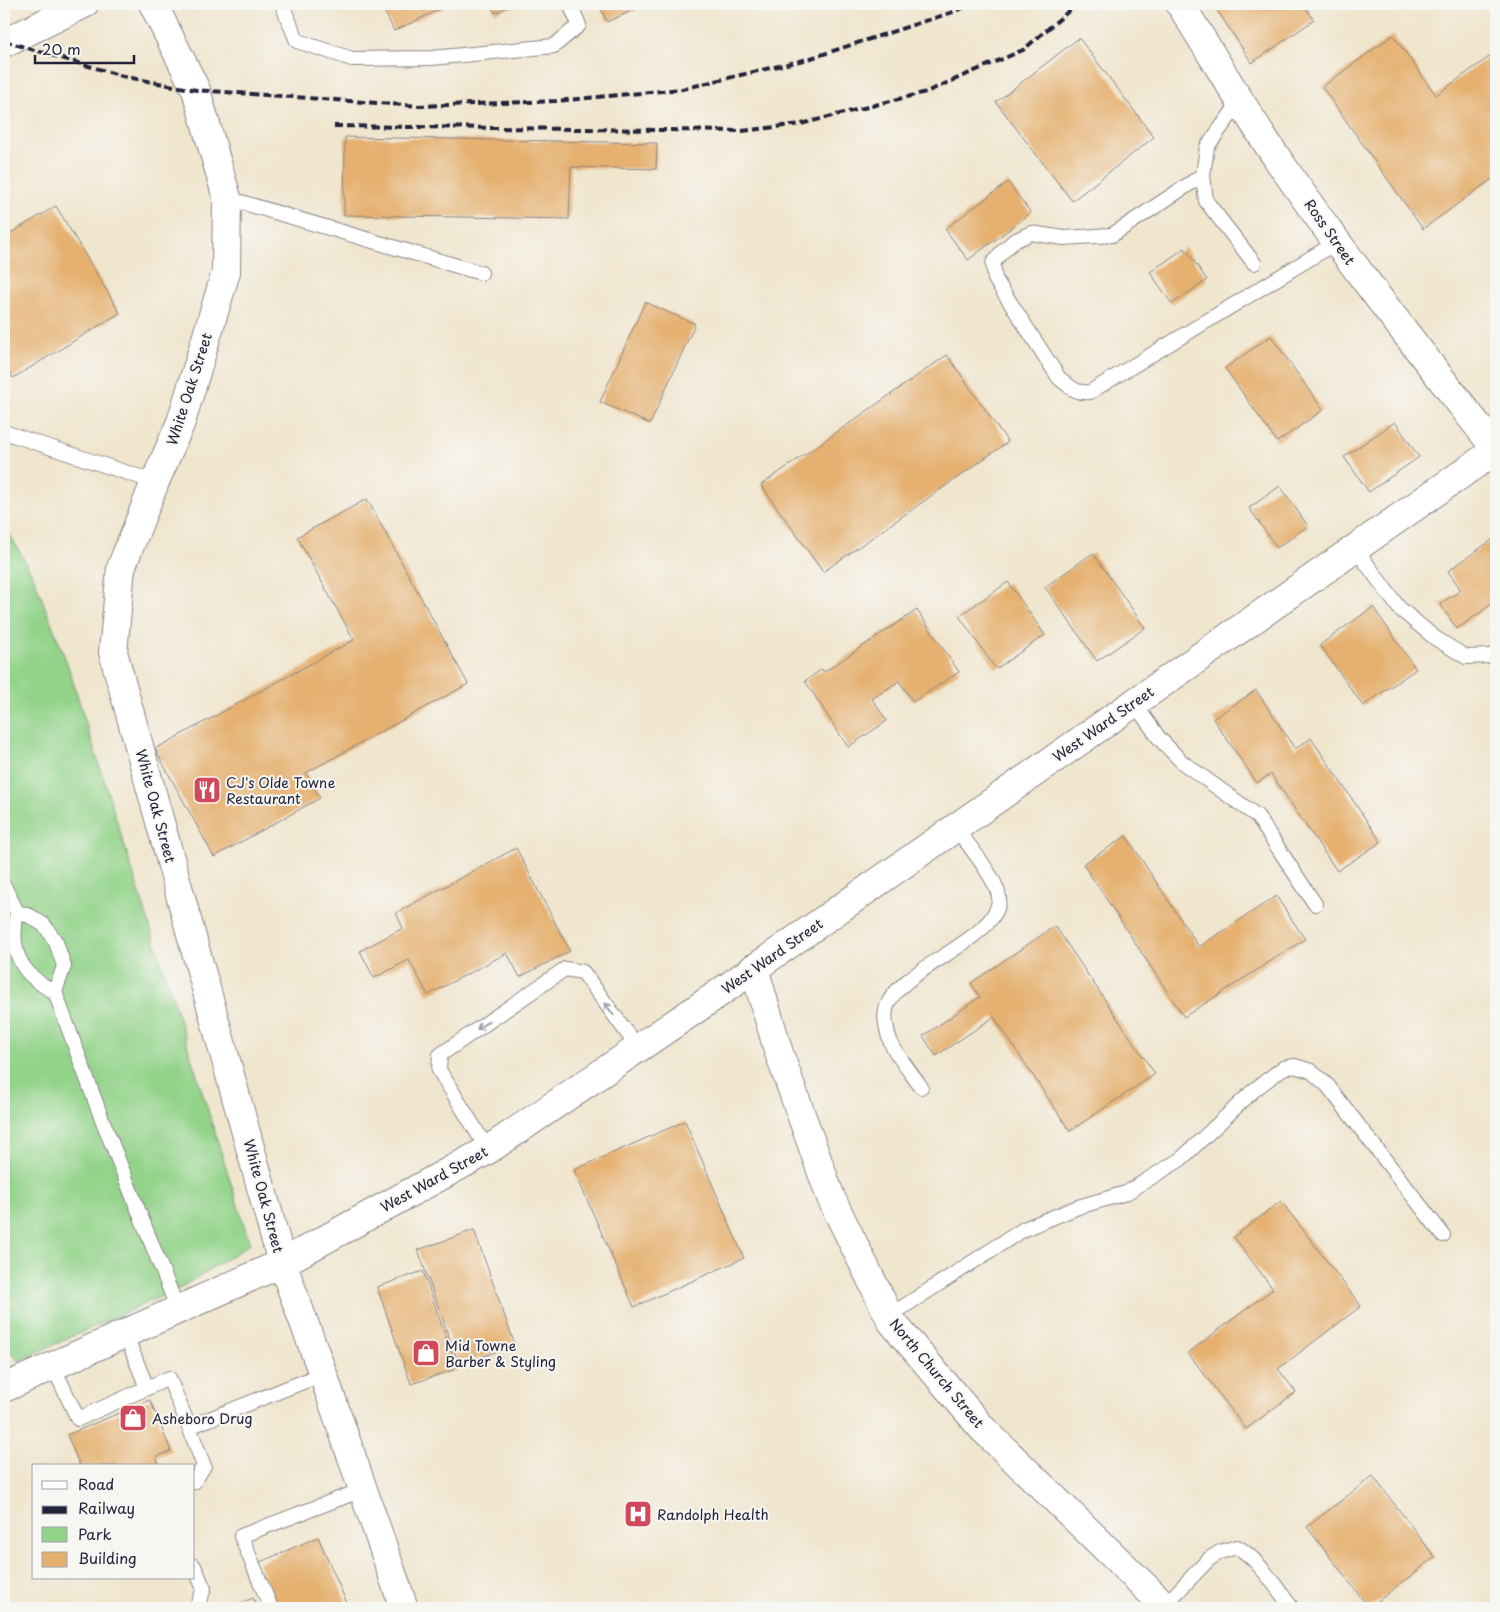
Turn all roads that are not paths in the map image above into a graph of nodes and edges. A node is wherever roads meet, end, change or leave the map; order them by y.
1 (84, 4) edge
2 (153, 4) edge
3 (282, 4) edge
4 (570, 4) edge
5 (1180, 4) edge
6 (4, 42) edge
7 (1241, 100) junction
8 (1204, 175) junction
9 (227, 198) junction
10 (1337, 242) junction
11 (1254, 263) dead end
12 (480, 273) dead end
13 (4, 432) edge
14 (1496, 450) edge
15 (155, 482) junction
16 (1355, 548) junction
17 (1496, 653) edge
18 (1134, 702) junction
19 (955, 828) junction
20 (4, 886) edge
21 (1315, 904) dead end
22 (17, 912) junction
23 (754, 968) junction
24 (55, 992) junction
25 (638, 1048) junction
26 (921, 1087) dead end
27 (488, 1150) junction
28 (1443, 1235) dead end
29 (282, 1263) junction
30 (178, 1310) junction
31 (889, 1316) junction
32 (125, 1333) junction
33 (54, 1366) junction
34 (323, 1374) junction
35 (4, 1388) edge
36 (147, 1388) junction
37 (189, 1427) junction
38 (195, 1480) edge
39 (362, 1490) junction
40 (195, 1568) edge
41 (1166, 1607) edge
42 (196, 1608) edge
43 (271, 1608) edge
44 (404, 1608) edge
45 (1292, 1608) edge

1 - 6 street
2 - 9 street, White Oak Street
3 - 4 lane
5 - 7 street, Ross Street
7 - 8 lane
7 - 10 street, Ross Street
8 - 10 lane
8 - 11 lane
9 - 12 lane
9 - 15 street, White Oak Street
10 - 14 street, Ross Street
13 - 15 lane
14 - 16 street, West Ward Street
15 - 29 street, White Oak Street
16 - 17 lane
16 - 18 street, West Ward Street
18 - 19 street, West Ward Street
18 - 21 lane
19 - 23 street, West Ward Street
19 - 26 lane
20 - 22 lane
22 - 24 lane
22 - 24 lane
23 - 25 street, West Ward Street
23 - 31 street, North Church Street
24 - 30 lane
25 - 27 street, West Ward Street
25 -> 27 lane
27 - 29 street, West Ward Street
28 - 31 lane
29 - 30 street, West Ward Street
29 - 34 street, White Oak Street
30 - 32 street, West Ward Street
31 - 41 street, North Church Street
32 - 33 street, West Ward Street
32 - 36 lane
33 - 35 street, West Ward Street
33 - 36 lane
34 - 37 lane
34 - 39 street, White Oak Street
36 - 37 lane
37 - 38 lane
39 - 43 lane
39 - 44 street, White Oak Street
40 - 42 lane
41 - 45 lane

